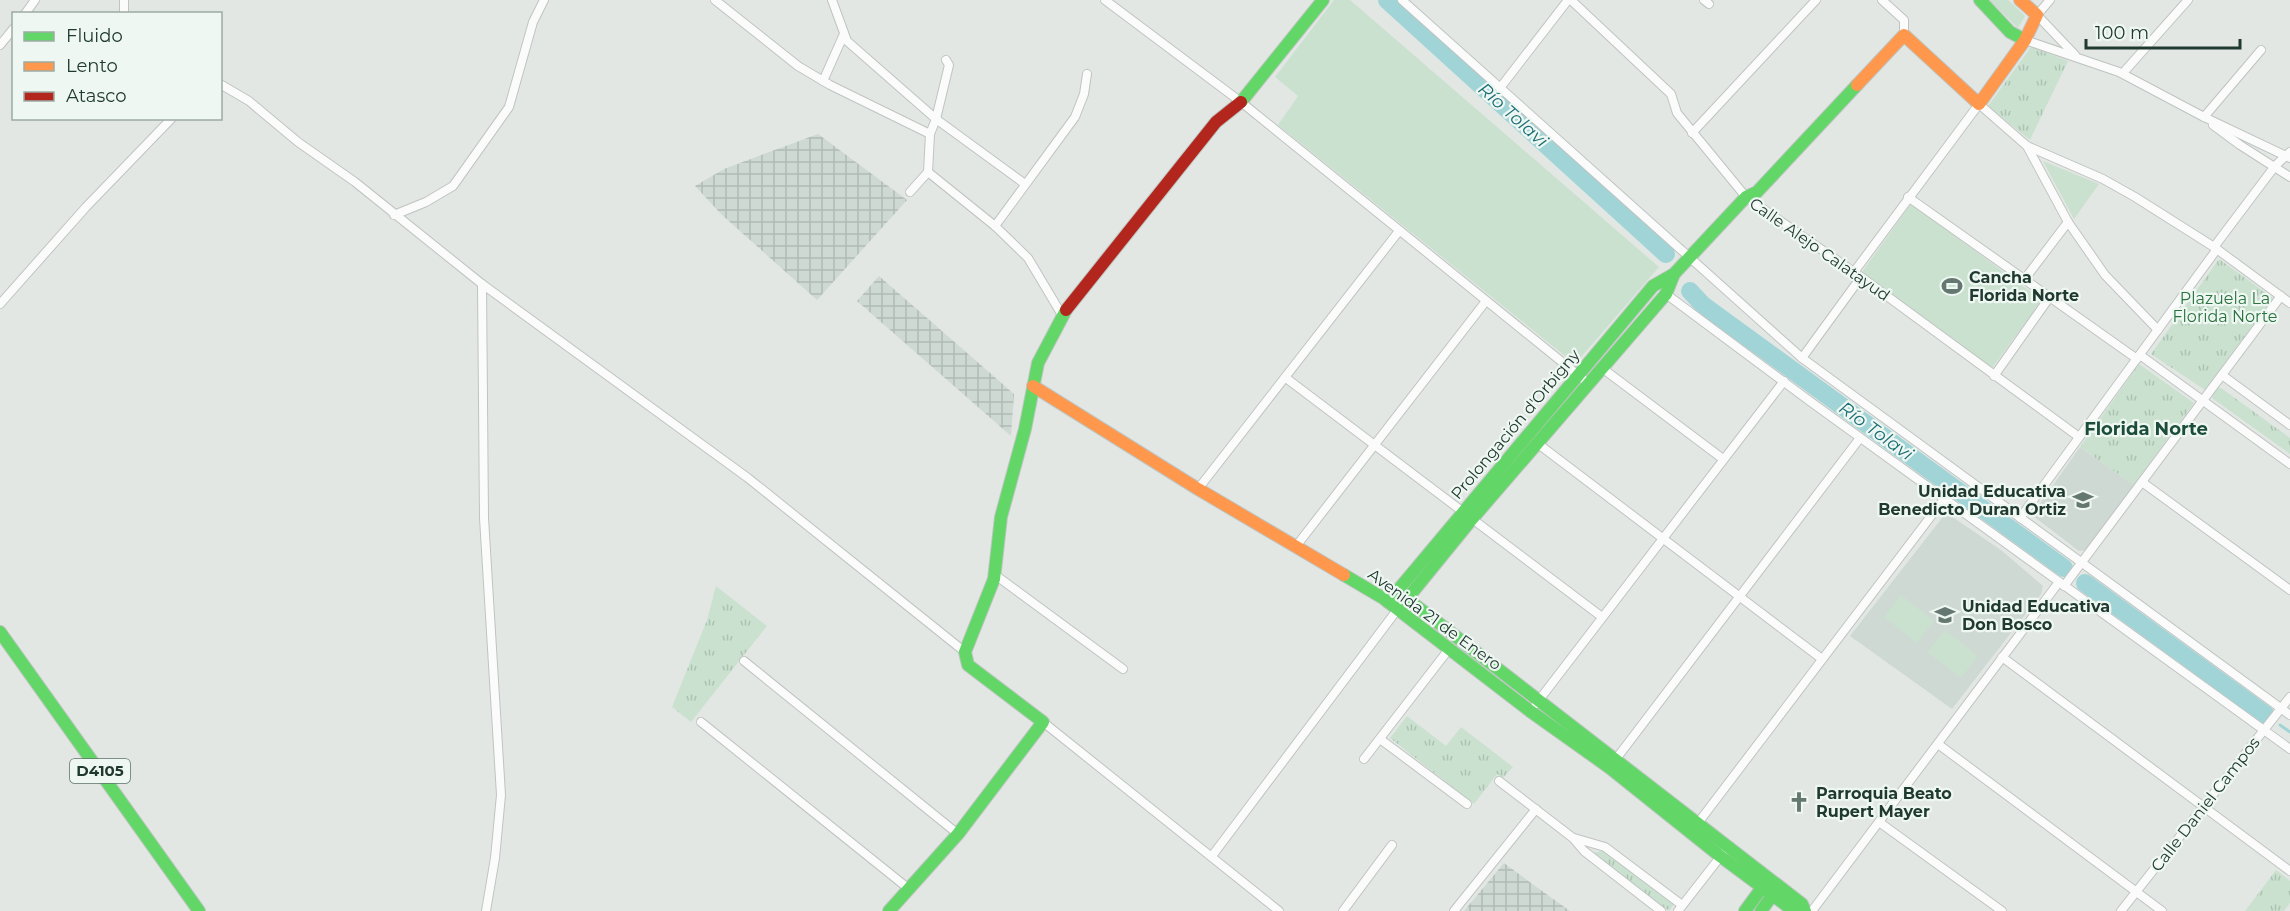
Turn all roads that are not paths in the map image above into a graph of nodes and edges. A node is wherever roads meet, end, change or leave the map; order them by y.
1 (544, 0) edge
2 (715, 0) edge
3 (832, 0) edge
4 (1105, 0) edge
5 (1323, 0) edge
6 (1402, 0) edge
7 (1570, 0) edge
8 (1816, 0) edge
9 (1882, 0) edge
10 (1980, 0) edge
11 (2020, 0) edge
12 (2050, 0) edge
13 (2188, 0) edge
14 (2037, 15) junction
15 (12, 30) edge
16 (844, 34) junction
17 (1904, 35) junction
18 (2025, 40) junction
19 (0, 45) edge
20 (2261, 50) dead end
21 (2077, 57) junction
22 (946, 60) dead end
23 (2123, 73) junction
24 (1087, 74) dead end
25 (823, 81) junction
26 (1500, 88) junction
27 (225, 89) edge
28 (1241, 102) junction
29 (1979, 104) junction
30 (2204, 117) junction
31 (936, 119) junction
32 (170, 120) edge
33 (1692, 133) junction
34 (930, 134) junction
35 (2027, 146) junction
36 (2289, 155) edge
37 (2275, 166) junction
38 (928, 172) junction
39 (2290, 177) edge
40 (1024, 184) junction
41 (910, 192) dead end
42 (1908, 197) junction
43 (1746, 198) junction
44 (394, 215) junction
45 (2068, 222) junction
46 (995, 226) junction
47 (1399, 231) junction
48 (2216, 248) junction
49 (1689, 257) junction
50 (1674, 274) junction
51 (1858, 275) junction
52 (2024, 280) junction
53 (482, 284) junction
54 (1666, 294) junction
55 (2281, 296) junction
56 (2049, 298) junction
57 (1486, 301) junction
58 (2290, 303) edge
59 (0, 304) edge
60 (1062, 315) junction
61 (2158, 330) junction
62 (2138, 357) junction
63 (1802, 358) junction
64 (1602, 368) junction
65 (1578, 374) junction
66 (2222, 375) junction
67 (1994, 376) junction
68 (1286, 378) junction
69 (1784, 381) junction
70 (1588, 383) junction
71 (1034, 386) junction
72 (2203, 400) junction
73 (2290, 424) edge
74 (2079, 437) junction
75 (1860, 438) junction
76 (1537, 443) junction
77 (1373, 445) junction
78 (1723, 459) junction
79 (2290, 464) edge
80 (2142, 482) junction
81 (1198, 489) junction
82 (1944, 499) junction
83 (1467, 515) junction
84 (2020, 518) junction
85 (1663, 538) junction
86 (1296, 545) junction
87 (2081, 562) junction
88 (994, 574) junction
89 (2062, 584) junction
90 (2290, 590) edge
91 (1402, 595) junction
92 (1740, 597) junction
93 (1392, 606) junction
94 (1602, 617) junction
95 (0, 632) edge
96 (1449, 649) junction
97 (965, 652) junction
98 (2002, 657) junction
99 (1822, 659) junction
100 (744, 662) dead end
101 (1123, 669) dead end
102 (2290, 697) edge
103 (1538, 700) junction
104 (2282, 708) junction
105 (1530, 711) junction
106 (2290, 715) edge
107 (701, 722) dead end
108 (1043, 722) junction
109 (2263, 729) junction
110 (1380, 739) junction
111 (1938, 744) junction
112 (2290, 749) edge
113 (1364, 759) dead end
114 (1613, 764) junction
115 (1500, 781) dead end
116 (1467, 804) dead end
117 (2203, 806) junction
118 (1536, 809) junction
119 (1879, 822) junction
120 (1695, 827) junction
121 (958, 834) junction
122 (1573, 838) junction
123 (1392, 845) dead end
124 (1724, 851) junction
125 (1212, 856) junction
126 (2290, 871) edge
127 (1771, 886) junction
128 (909, 889) junction
129 (2136, 891) junction
130 (1680, 908) edge
131 (199, 911) edge
132 (486, 911) edge
133 (889, 911) edge
134 (1279, 911) edge
135 (1342, 911) edge
136 (1455, 911) edge
137 (1661, 911) edge
138 (1745, 911) edge
139 (1761, 911) edge
140 (1794, 911) edge
141 (1805, 911) edge
142 (1812, 911) edge
143 (2002, 911) edge
144 (2121, 911) edge
145 (2162, 911) edge

1 - 44 street
2 - 25 street
3 - 16 street
4 - 28 street
5 - 28 main road
6 - 26 street
7 - 26 street
7 - 33 street, Calle Alejo Calatayud
8 - 33 street
9 - 17 street
10 - 18 main road
11 - 14 main road
12 - 14 street
13 - 23 street
14 - 18 main road
14 - 21 street
15 - 19 street
16 - 25 street
16 - 31 street
17 - 29 main road
17 - 43 main road, Prolongación d'Orbigny
18 - 21 street
18 - 29 main road
20 - 30 street
21 - 23 street
22 - 31 street
23 - 30 street
24 - 40 street
25 - 34 street
26 - 49 street
27 - 44 street
28 - 47 street
28 - 60 main road
29 - 35 street
29 - 42 street
30 - 36 street
30 - 37 street
31 - 34 street
31 - 40 street
32 - 59 street
33 - 43 street, Calle Alejo Calatayud
34 - 38 street
35 - 45 street
35 - 48 street
36 - 37 street
37 - 39 street
37 - 48 street
38 - 41 street
38 - 46 street
40 - 46 street
42 - 51 street
42 - 52 street
43 - 49 main road, Prolongación d'Orbigny
43 - 51 street, Calle Alejo Calatayud
44 - 53 street
45 - 52 street
45 - 61 street
46 - 60 street
47 - 57 street
47 - 68 street
48 - 55 street
48 - 61 street
49 - 50 main road, Prolongación d'Orbigny
49 - 63 street
50 - 54 main road, Prolongación d'Orbigny
50 - 65 main road, Prolongación d'Orbigny
51 - 63 street
51 - 67 street, Calle Alejo Calatayud
52 - 56 street
53 - 97 street
53 - 132 street
54 - 64 main road, Prolongación d'Orbigny
54 - 69 street
55 - 58 street
55 - 66 street
56 - 62 street
56 - 67 street
57 - 65 street
57 - 77 street
60 - 71 main road
61 - 62 street
62 - 72 street
62 - 74 street
63 - 84 street
64 - 70 main road, Prolongación d'Orbigny
64 - 78 street
65 - 70 street
65 - 83 main road, Prolongación d'Orbigny
66 - 72 street
66 - 73 street
67 - 74 street, Calle Alejo Calatayud
68 - 77 street
68 - 81 street
69 - 75 street
69 - 78 street
70 - 76 main road, Prolongación d'Orbigny
71 - 81 main road, Avenida 21 de Enero
71 - 88 main road
72 - 79 street
72 - 80 street
74 - 84 street
75 - 82 street
75 - 92 street
76 - 83 main road, Prolongación d'Orbigny
76 - 85 street
77 - 83 street
77 - 86 street
78 - 85 street
80 - 87 street
80 - 90 street
81 - 86 main road, Avenida 21 de Enero
82 - 89 street
82 - 99 street
83 - 91 main road, Prolongación d'Orbigny
83 - 94 street
84 - 87 street
85 - 92 street
85 - 94 street
86 - 93 main road, Avenida 21 de Enero
87 - 89 street
87 - 104 street
88 - 97 main road
88 - 101 street
89 - 98 street
89 - 109 street
91 - 93 main road, Prolongación d'Orbigny
91 - 103 main road, Avenida 21 de Enero
92 - 99 street
92 - 114 street
93 - 96 main road, Avenida 21 de Enero
93 - 125 street
94 - 103 street
95 - 131 main road, D4105
96 - 105 main road, Avenida 21 de Enero
96 - 110 street
97 - 108 main road
98 - 111 street
98 - 117 street
99 - 120 street
100 - 121 street
102 - 104 street, Calle Daniel Campos
103 - 105 street
103 - 114 main road, Avenida 21 de Enero
104 - 106 street
104 - 109 street, Calle Daniel Campos
105 - 114 main road, Avenida 21 de Enero
107 - 128 street
108 - 121 main road
108 - 125 street
109 - 112 street
109 - 117 street, Calle Daniel Campos
110 - 113 street
110 - 116 street
111 - 119 street
111 - 129 street
114 - 120 main road, Avenida 21 de Enero
115 - 118 street
117 - 126 street
117 - 129 street, Calle Daniel Campos
118 - 122 street
118 - 136 street
119 - 142 street
119 - 143 street
120 - 124 main road, Avenida 21 de Enero
121 - 128 main road
122 - 130 street
122 - 137 street
123 - 135 street
124 - 127 main road, Avenida 21 de Enero
124 - 130 street
125 - 134 street
127 - 138 main road
127 - 139 main road
127 - 140 main road, Avenida 21 de Enero
127 - 141 main road, Avenida 21 de Enero
128 - 133 main road
129 - 144 street, Calle Daniel Campos
129 - 145 street

